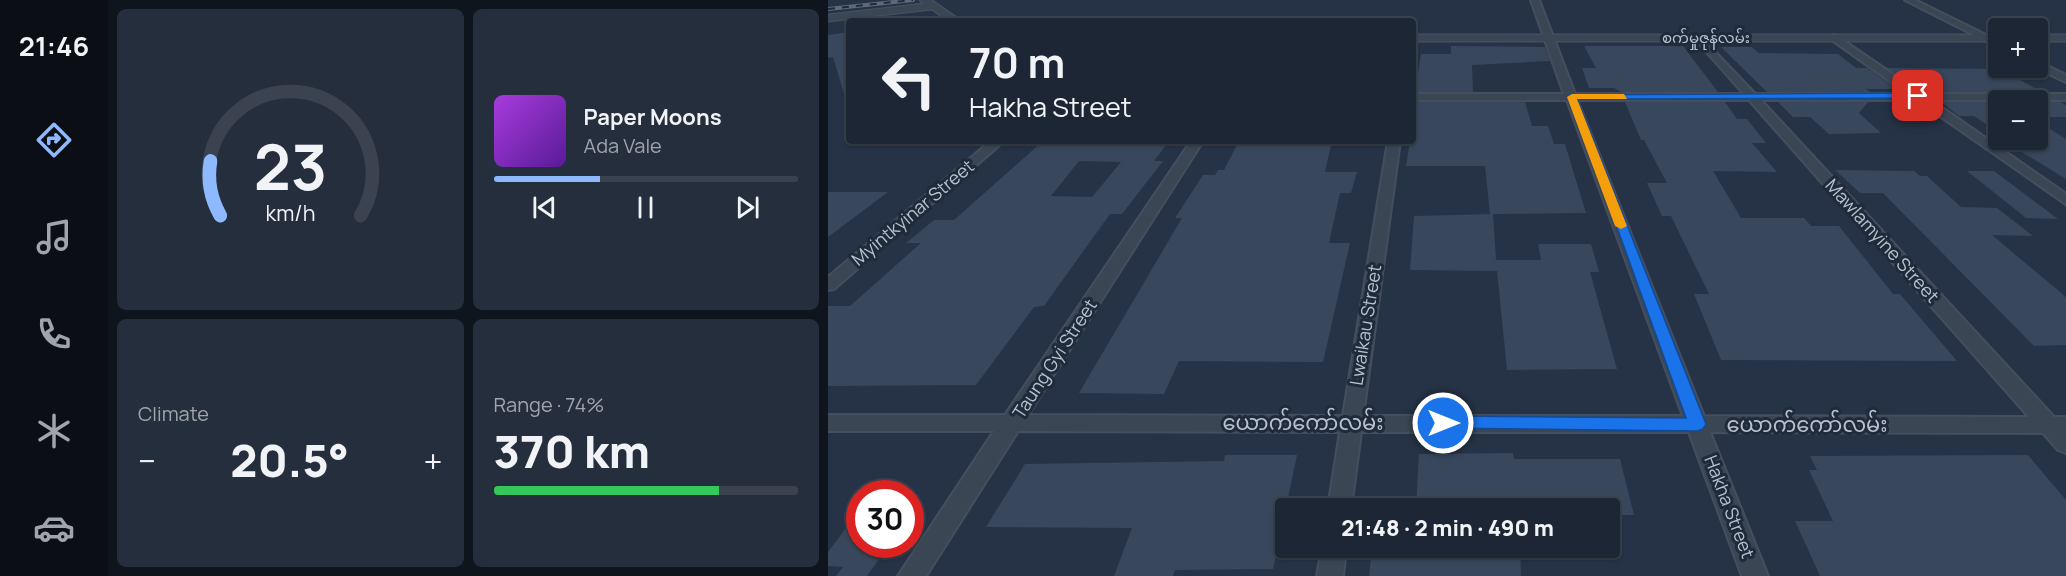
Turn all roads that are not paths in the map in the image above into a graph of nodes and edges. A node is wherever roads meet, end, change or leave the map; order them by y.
1 (1535, 0) edge
2 (1909, 0) edge
3 (928, 3) edge
4 (828, 18) edge
5 (951, 18) edge
6 (1988, 36) edge
7 (1416, 38) edge
8 (1548, 38) junction
9 (1699, 38) junction
10 (1835, 38) junction
11 (1988, 38) edge
12 (2048, 38) edge
13 (2066, 38) edge
14 (2048, 70) edge
15 (2066, 79) edge
16 (1918, 96) junction
17 (1416, 97) edge
18 (1572, 97) junction
19 (1752, 97) junction
20 (2066, 97) edge
21 (994, 144) edge
22 (1195, 144) edge
23 (1394, 144) edge
24 (2066, 200) edge
25 (828, 285) edge
26 (1351, 422) junction
27 (828, 423) edge
28 (1697, 424) junction
29 (1013, 425) junction
30 (2058, 425) edge
31 (2066, 444) edge
32 (1340, 498) edge
33 (1333, 558) edge
34 (911, 576) edge
35 (1330, 576) edge
36 (1755, 576) edge

1 - 8 street, Hakha Street
2 - 6 street
3 - 4 street
3 - 5 street
7 - 8 street, စက်မှုဇုန်လမ်း
8 - 9 street, စက်မှုဇုန်လမ်း
8 - 18 street, Hakha Street
9 - 10 street, စက်မှုဇုန်လမ်း
9 - 19 street, Mawlamyine Street
10 - 11 street, စက်မှုဇုန်လမ်း
10 - 16 street
12 - 13 street
14 - 15 street
16 - 19 street
16 - 20 street
16 - 24 street
17 - 18 street
18 - 19 street
18 - 28 street, Hakha Street
19 - 30 street, Mawlamyine Street
21 - 25 street, Myintkyinar Street
22 - 29 street, Taung Gyi Street
23 - 26 street, Lwaikau Street
26 - 28 street, ယောက်ကော်လမ်း
26 - 29 street, ယောက်ကော်လမ်း
26 - 32 street, Lwaikau Street
27 - 29 street, ယောက်ကော်လမ်း
28 - 30 street, ယောက်ကော်လမ်း
28 - 36 street, Hakha Street
29 - 34 street, Taung Gyi Street
30 - 31 street, Mawlamyine Street
33 - 35 street

